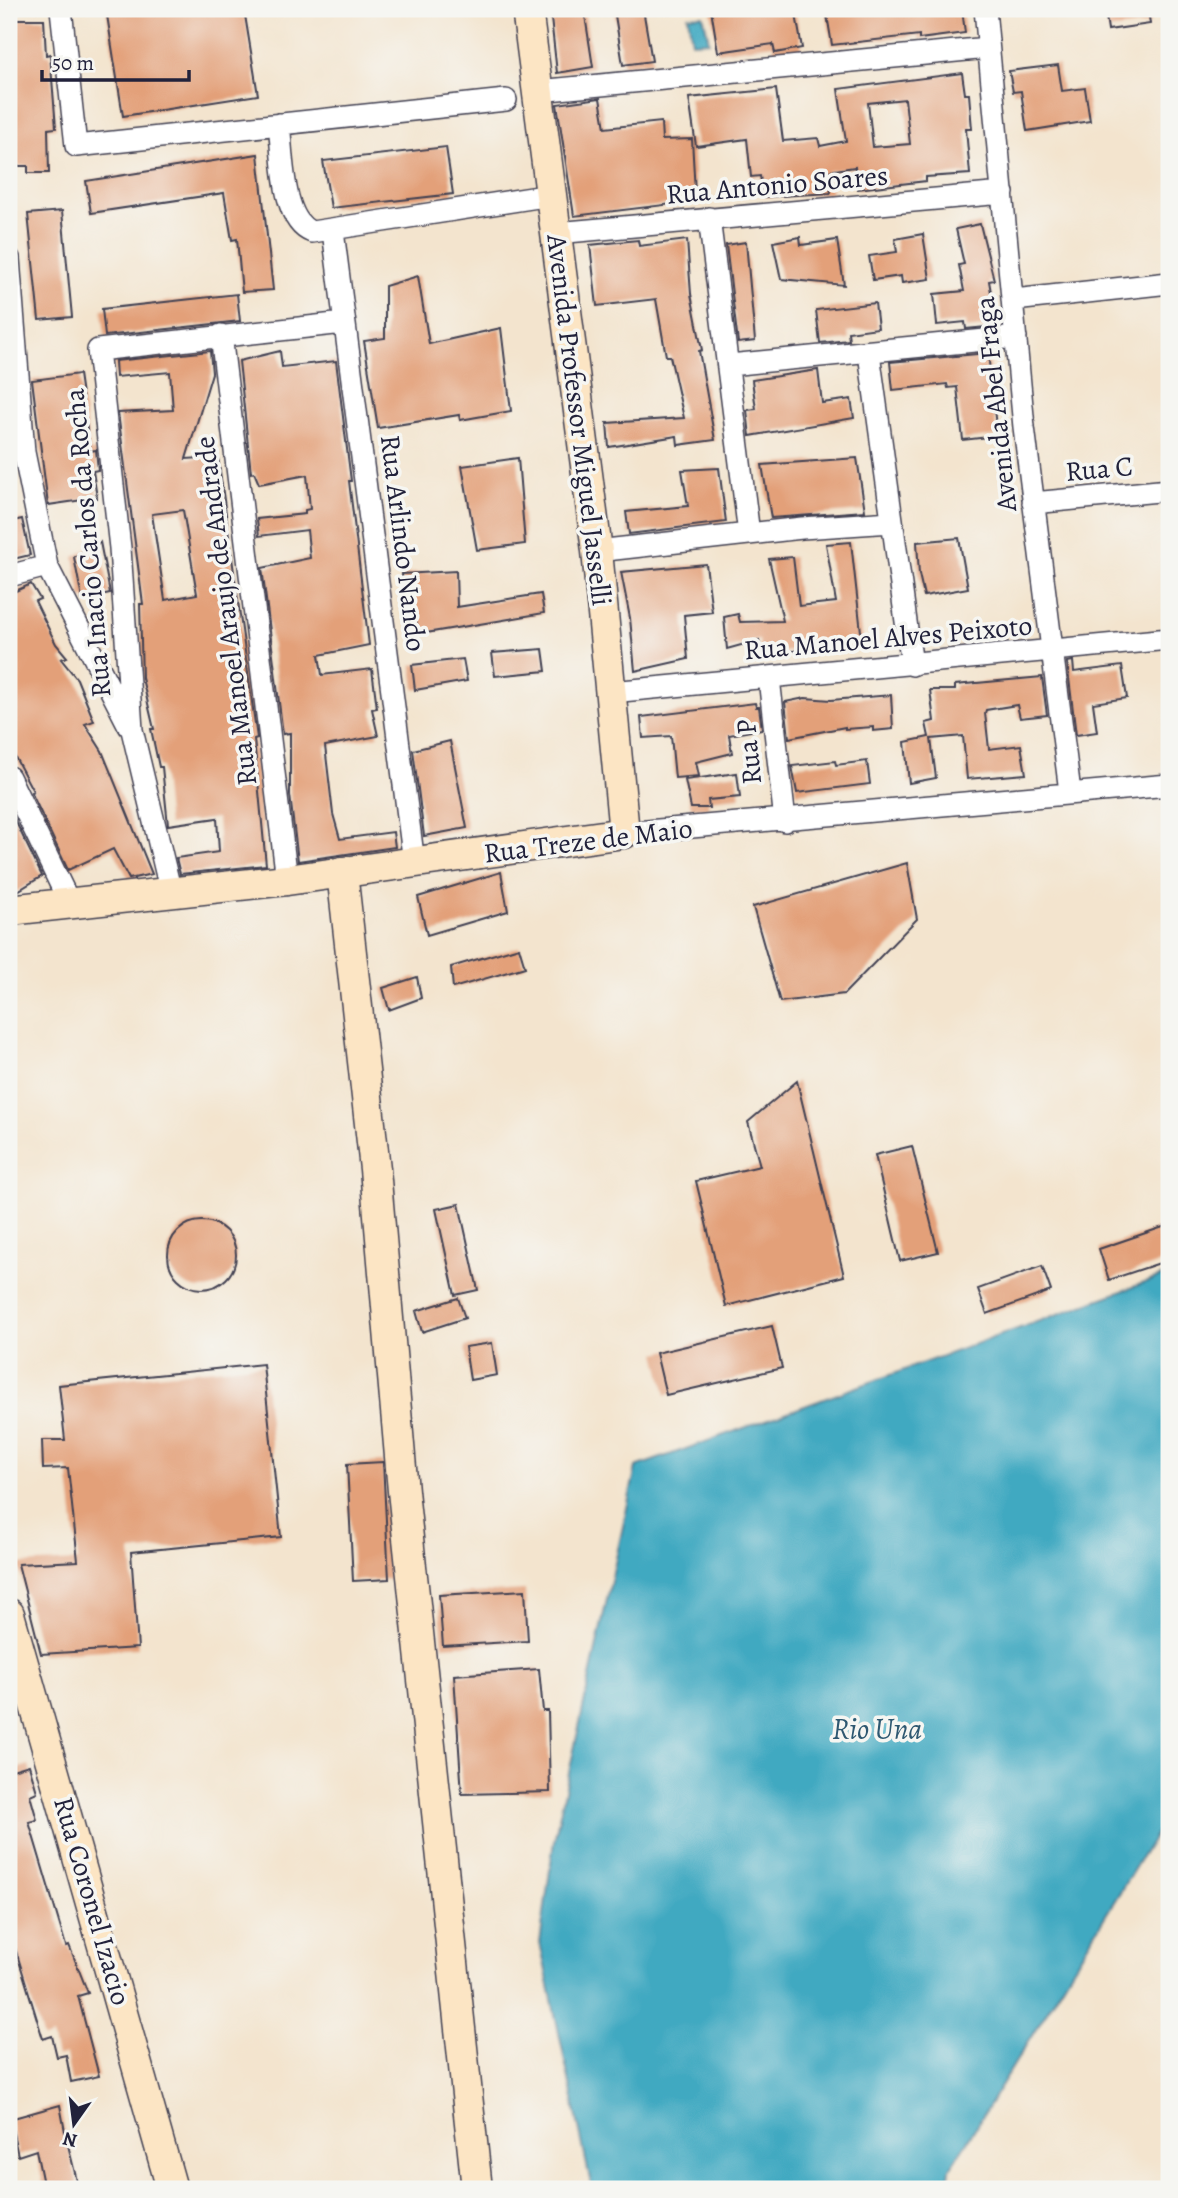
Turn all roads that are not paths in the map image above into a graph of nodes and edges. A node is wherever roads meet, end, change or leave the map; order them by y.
1 (61, 9) edge
2 (527, 9) edge
3 (985, 9) edge
4 (988, 48) junction
5 (538, 91) junction
6 (506, 100) dead end
7 (279, 124) junction
8 (1003, 193) junction
9 (551, 195) junction
10 (709, 218) junction
11 (333, 230) junction
12 (555, 233) junction
13 (9, 258) edge
14 (1169, 283) edge
15 (1014, 300) junction
16 (11, 321) edge
17 (344, 323) junction
18 (221, 335) junction
19 (1016, 337) junction
20 (869, 353) junction
21 (729, 365) junction
22 (19, 480) edge
23 (1169, 490) edge
24 (1033, 503) junction
25 (892, 522) junction
26 (749, 534) junction
27 (597, 551) junction
28 (47, 566) junction
29 (9, 576) edge
30 (1169, 639) edge
31 (1051, 651) junction
32 (912, 665) junction
33 (769, 678) junction
34 (611, 692) junction
35 (132, 730) junction
36 (9, 777) edge
37 (1169, 785) edge
38 (1070, 792) junction
39 (785, 821) junction
40 (624, 833) junction
41 (414, 863) junction
42 (342, 872) junction
43 (287, 880) junction
44 (171, 893) junction
45 (70, 904) junction
46 (9, 910) edge
47 (9, 1614) edge
48 (172, 2189) edge
49 (477, 2189) edge

1 - 7 street
2 - 5 street, Avenida Professor Miguel Jasselli
3 - 4 street, Avenida Abel Fraga
4 - 5 street
4 - 8 street, Avenida Abel Fraga
5 - 9 street, Avenida Professor Miguel Jasselli
6 - 7 street
7 - 11 street
8 - 10 street, Rua Antonio Soares
8 - 15 street, Avenida Abel Fraga
9 - 11 street
9 - 12 street, Avenida Professor Miguel Jasselli
10 - 12 street, Rua Antonio Soares
10 - 21 street
11 - 17 street, Rua Arlindo Nando
12 - 27 street, Avenida Professor Miguel Jasselli
13 - 16 street, Rua Inacio Carlos da Rocha
14 - 15 street
15 - 19 street, Avenida Abel Fraga
16 - 22 street, Rua Inacio Carlos da Rocha
17 - 18 street
17 - 41 street, Rua Arlindo Nando
18 - 35 street, Rua Inacio Carlos da Rocha
18 - 43 street, Rua Manoel Araujo de Andrade
19 - 20 street
19 - 24 street, Avenida Abel Fraga
20 - 21 street
20 - 25 street
21 - 26 street
22 - 28 street, Rua Inacio Carlos da Rocha
23 - 24 street, Rua C
24 - 31 street, Avenida Abel Fraga
25 - 26 street
25 - 32 street
26 - 27 street
27 - 34 street, Avenida Professor Miguel Jasselli
28 - 29 street
28 - 35 street, Rua Inacio Carlos da Rocha
30 - 31 street, Rua Manoel Alves Peixoto
31 - 32 street, Rua Manoel Alves Peixoto
31 - 38 street, Avenida Abel Fraga
32 - 33 street, Rua Manoel Alves Peixoto
33 - 34 street, Rua Manoel Alves Peixoto
33 - 39 street, Rua P
34 - 40 street, Avenida Professor Miguel Jasselli
35 - 44 street, Rua Inacio Carlos da Rocha
36 - 45 street
37 - 38 street, Rua Treze de Maio
38 - 39 street, Rua Treze de Maio
39 - 40 street, Rua Treze de Maio
40 - 41 street, Rua Treze de Maio
41 - 42 street, Rua Treze de Maio
42 - 43 street, Rua Treze de Maio
42 - 49 street
43 - 44 street, Rua Treze de Maio
44 - 45 street, Rua Treze de Maio
45 - 46 street, Rua Treze de Maio
47 - 48 street, Rua Coronel Izacio

